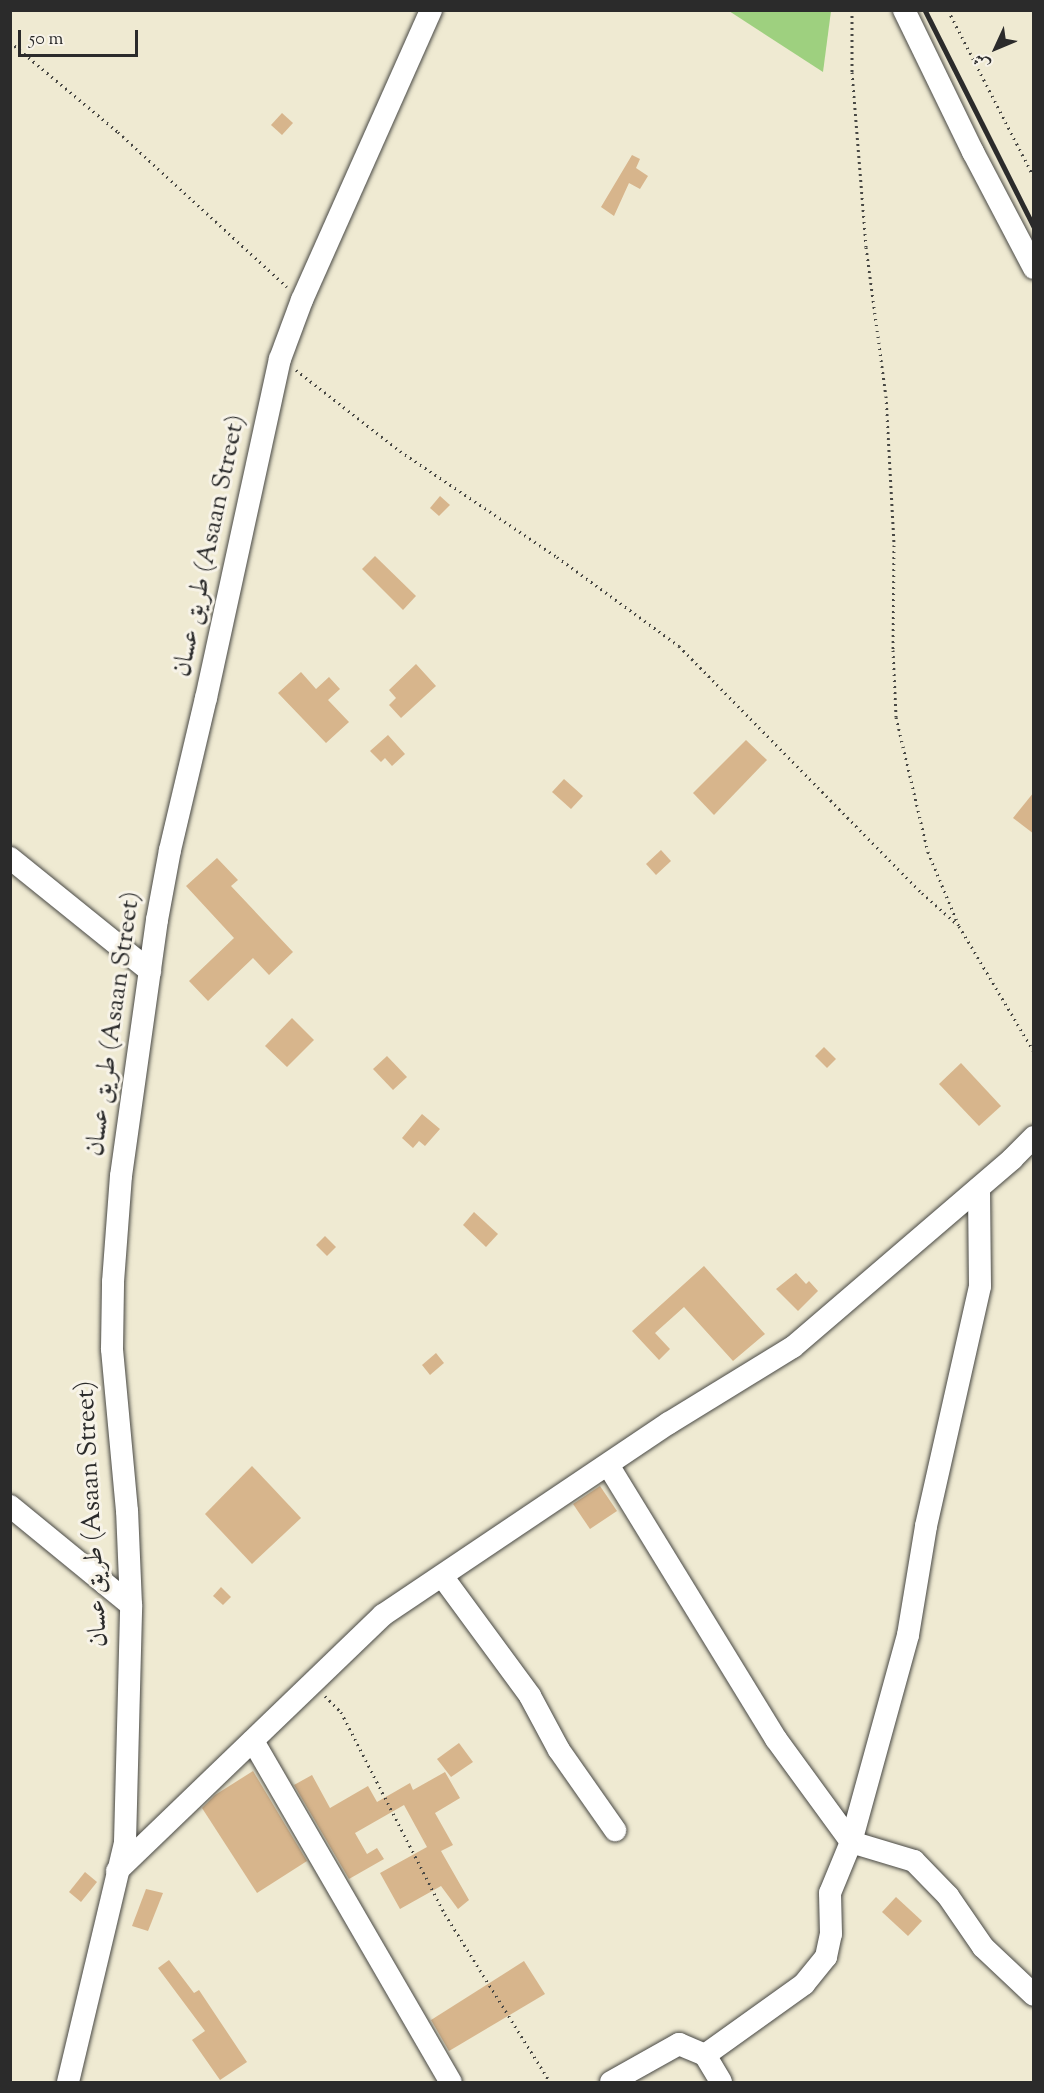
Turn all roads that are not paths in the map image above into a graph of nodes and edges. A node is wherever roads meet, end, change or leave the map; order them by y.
1 (431, 10) edge
2 (904, 10) edge
3 (1034, 268) edge
4 (10, 858) edge
5 (150, 971) junction
6 (1034, 1137) edge
7 (980, 1188) junction
8 (608, 1465) junction
9 (10, 1506) edge
10 (442, 1575) junction
11 (130, 1605) junction
12 (253, 1741) junction
13 (615, 1830) dead end
14 (851, 1842) junction
15 (117, 1871) junction
16 (1034, 1995) edge
17 (705, 2055) junction
18 (68, 2082) edge
19 (451, 2082) edge
20 (611, 2082) edge
21 (721, 2082) edge

1 - 5 street, طريق عسان (Asaan Street)
2 - 3 street
4 - 5 street
5 - 11 street, طريق عسان (Asaan Street)
6 - 7 street
7 - 8 street
7 - 14 street
8 - 10 street
8 - 14 street
9 - 11 street
10 - 12 street
10 - 13 street
11 - 15 street, طريق عسان (Asaan Street)
12 - 15 street
12 - 19 street
14 - 16 street
14 - 17 street
15 - 18 street, طريق عسان (Asaan Street)
17 - 20 street
17 - 21 street

